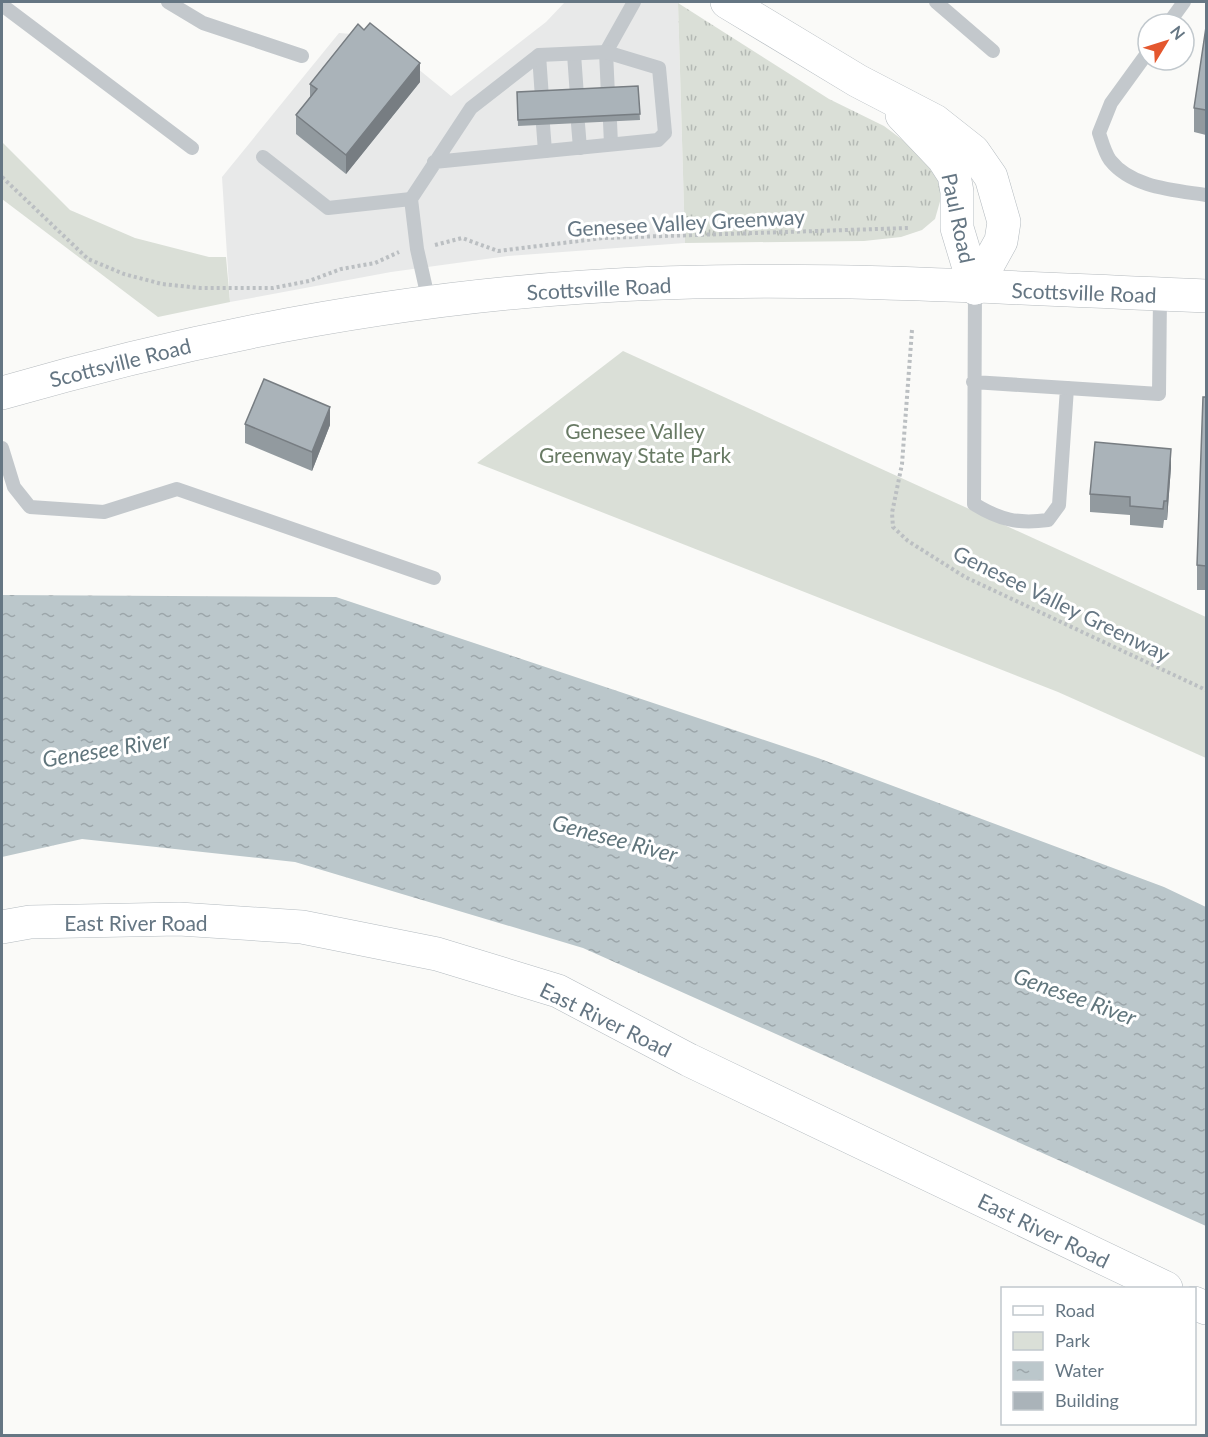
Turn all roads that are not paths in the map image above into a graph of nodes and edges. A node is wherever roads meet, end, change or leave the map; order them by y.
1 (168, 2) edge
2 (634, 2) edge
3 (727, 2) edge
4 (936, 2) edge
5 (2, 5) edge
6 (993, 51) dead end
7 (606, 52) junction
8 (574, 54) junction
9 (539, 55) junction
10 (302, 56) dead end
11 (1136, 69) edge
12 (858, 81) junction
13 (608, 95) edge
14 (577, 96) edge
15 (542, 99) edge
16 (610, 122) edge
17 (578, 124) edge
18 (543, 125) edge
19 (611, 144) junction
20 (192, 148) dead end
21 (580, 148) junction
22 (545, 151) junction
23 (263, 157) dead end
24 (434, 162) junction
25 (1206, 195) edge
26 (411, 199) junction
27 (975, 288) junction
28 (1160, 294) junction
29 (1206, 296) edge
30 (429, 302) junction
31 (973, 382) junction
32 (1067, 388) junction
33 (2, 393) edge
34 (2, 448) edge
35 (434, 578) dead end
36 (2, 927) edge
37 (1164, 1287) edge

1 - 10 lane
2 - 7 lane
3 - 12 street, Paul Road
4 - 6 lane
5 - 20 lane
7 - 8 lane
7 - 13 lane
7 - 19 lane
8 - 9 lane
8 - 14 lane
9 - 15 lane
9 - 24 lane
11 - 25 lane
12 - 27 street, Paul Road
12 - 27 street, Paul Road
16 - 19 lane
17 - 21 lane
18 - 22 lane
19 - 21 lane
21 - 22 lane
22 - 24 lane
23 - 26 lane
24 - 26 lane
26 - 30 lane
27 - 28 street, Scottsville Road
27 - 30 street, Scottsville Road
27 - 31 lane
28 - 29 street, Scottsville Road
28 - 32 lane
30 - 33 street, Scottsville Road
31 - 32 lane
31 - 32 lane
34 - 35 lane
36 - 37 street, East River Road

